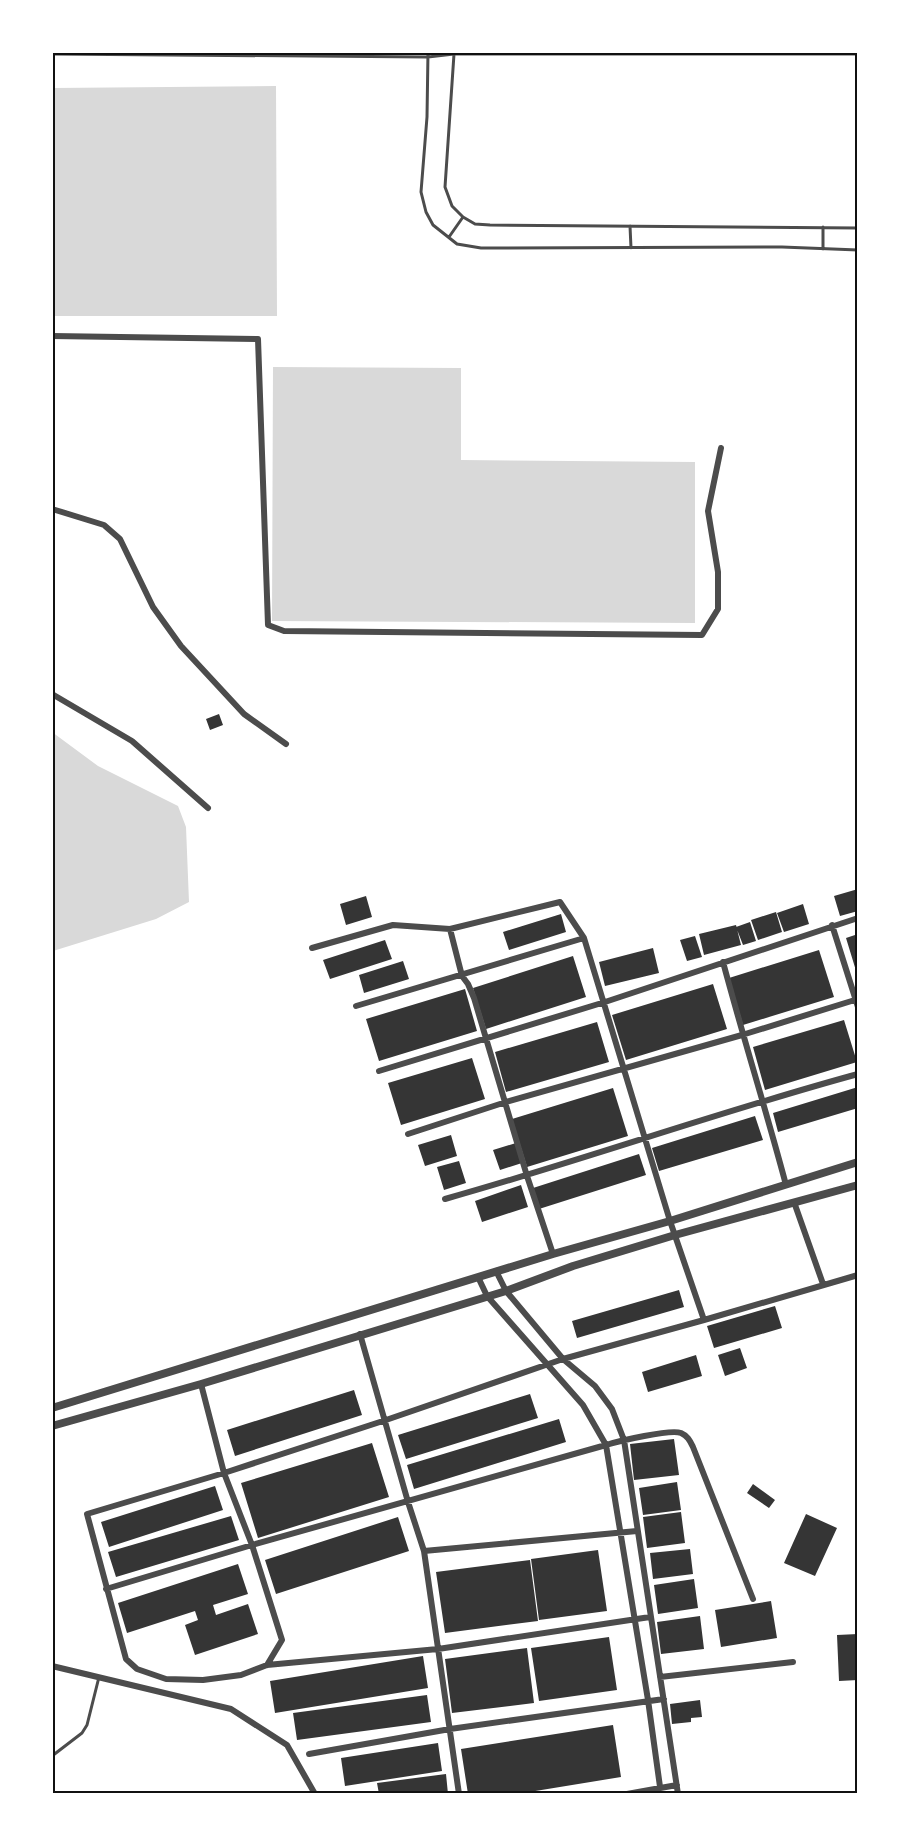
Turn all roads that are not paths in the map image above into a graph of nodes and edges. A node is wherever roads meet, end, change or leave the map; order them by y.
1 (454, 53) edge
2 (52, 54) edge
3 (858, 54) edge
4 (428, 55) edge
5 (463, 217) junction
6 (630, 226) junction
7 (824, 227) junction
8 (858, 228) edge
9 (449, 237) junction
10 (631, 248) junction
11 (823, 249) junction
12 (858, 250) edge
13 (52, 336) edge
14 (721, 448) dead end
15 (52, 509) edge
16 (52, 694) edge
17 (286, 744) dead end
18 (208, 808) dead end
19 (858, 918) edge
20 (832, 925) junction
21 (450, 929) junction
22 (584, 938) junction
23 (312, 948) dead end
24 (723, 962) junction
25 (462, 976) junction
26 (605, 1002) junction
27 (857, 1002) edge
28 (356, 1006) dead end
29 (742, 1035) junction
30 (487, 1038) junction
31 (625, 1068) junction
32 (379, 1071) dead end
33 (858, 1074) edge
34 (764, 1100) junction
35 (506, 1102) junction
36 (408, 1134) dead end
37 (645, 1137) junction
38 (858, 1162) edge
39 (526, 1176) junction
40 (786, 1185) junction
41 (858, 1185) edge
42 (445, 1199) dead end
43 (794, 1202) junction
44 (670, 1221) junction
45 (675, 1235) junction
46 (553, 1254) junction
47 (496, 1271) junction
48 (858, 1275) edge
49 (478, 1277) junction
50 (823, 1284) junction
51 (506, 1291) junction
52 (487, 1296) junction
53 (704, 1320) junction
54 (360, 1334) junction
55 (563, 1359) junction
56 (546, 1364) junction
57 (201, 1384) junction
58 (52, 1408) edge
59 (386, 1420) junction
60 (52, 1426) edge
61 (624, 1440) junction
62 (606, 1445) junction
63 (224, 1473) junction
64 (408, 1502) junction
65 (637, 1531) junction
66 (621, 1532) junction
67 (252, 1545) junction
68 (424, 1551) junction
69 (106, 1589) junction
70 (753, 1599) dead end
71 (650, 1617) junction
72 (636, 1620) junction
73 (438, 1648) junction
74 (793, 1662) dead end
75 (267, 1665) junction
76 (52, 1666) edge
77 (99, 1677) junction
78 (660, 1677) junction
79 (664, 1699) junction
80 (648, 1700) junction
81 (450, 1729) junction
82 (309, 1754) dead end
83 (52, 1756) edge
84 (677, 1785) junction
85 (660, 1791) edge
86 (315, 1794) edge
87 (459, 1794) edge
88 (627, 1794) edge
89 (678, 1794) edge

1 - 3 lane
1 - 4 lane
1 - 5 lane
2 - 4 lane
4 - 9 lane
5 - 6 lane
5 - 9 lane
6 - 7 lane
6 - 10 lane
7 - 8 lane
7 - 11 lane
9 - 10 lane
10 - 11 lane
11 - 12 lane
13 - 14 street
15 - 17 street
16 - 18 street
19 - 20 street
20 - 24 street
20 - 27 street
21 - 22 street
21 - 23 street
21 - 25 street
22 - 25 street
22 - 26 street
24 - 26 street
24 - 29 street
25 - 28 street
25 - 30 street
26 - 30 street
26 - 31 street
27 - 29 street
29 - 31 street
29 - 34 street
30 - 32 street
30 - 35 street
31 - 35 street
31 - 37 street
33 - 34 street
34 - 37 street
34 - 40 street
35 - 36 street
35 - 39 street
37 - 39 street
37 - 44 street
38 - 40 street
39 - 42 street
39 - 46 street
40 - 44 street
41 - 43 street
43 - 45 street
43 - 50 street
44 - 45 street
44 - 46 street
45 - 51 street
45 - 53 street
46 - 47 street
47 - 49 street
47 - 51 street
48 - 50 street
49 - 52 street
49 - 58 street
50 - 53 street
51 - 52 street
51 - 55 street
52 - 54 street
52 - 56 street
53 - 55 street
54 - 57 street
54 - 59 street
55 - 56 street
55 - 61 street
56 - 59 street
56 - 62 street
57 - 60 street
57 - 63 street
59 - 63 street
59 - 64 street
61 - 62 street
61 - 65 street
61 - 70 street
62 - 64 street
62 - 66 street
63 - 67 street
63 - 69 street
64 - 67 street
64 - 68 street
65 - 66 street
65 - 71 street
66 - 68 street
66 - 72 street
67 - 69 street
67 - 75 street
68 - 73 street
69 - 75 street
71 - 72 street
71 - 78 street
72 - 73 street
72 - 80 street
73 - 75 street
73 - 81 street
74 - 78 street
76 - 77 street
77 - 83 lane
77 - 86 street
78 - 79 street
79 - 80 street
79 - 84 street
80 - 81 street
80 - 85 street
81 - 82 street
81 - 87 street
84 - 85 street
84 - 89 street
85 - 88 street

